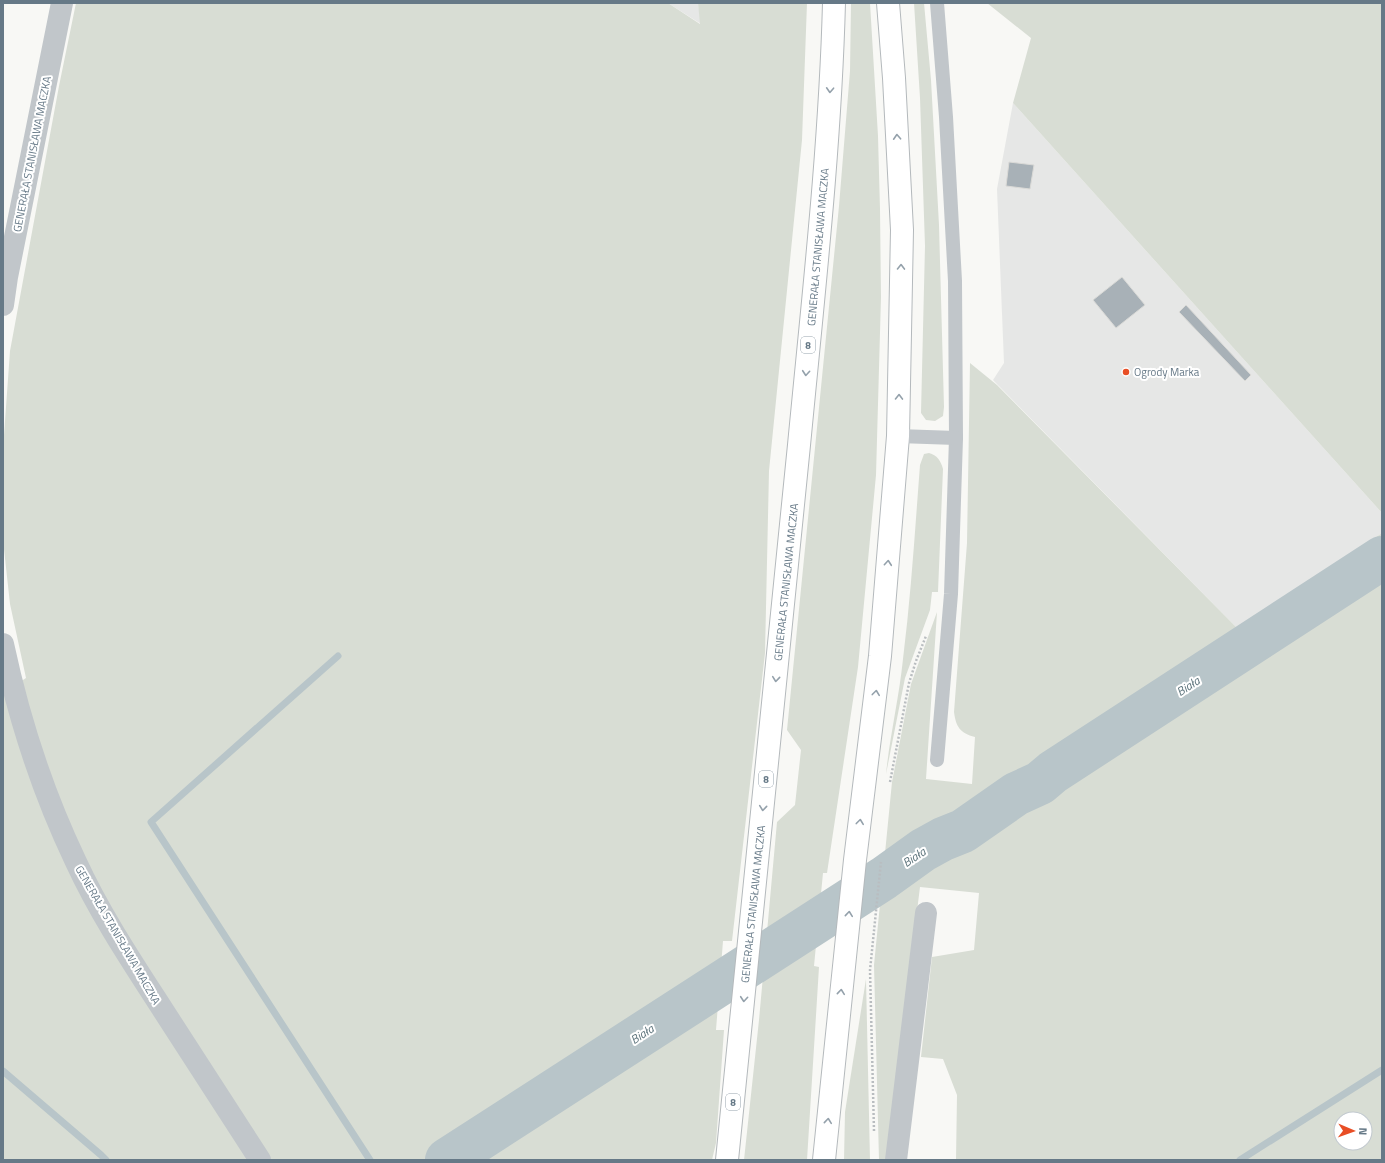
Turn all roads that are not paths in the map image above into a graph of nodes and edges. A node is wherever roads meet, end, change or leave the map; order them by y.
1 (62, 3) edge
2 (828, 3) edge
3 (834, 3) edge
4 (888, 3) edge
5 (937, 3) edge
6 (832, 51) junction
7 (3, 304) edge
8 (898, 436) junction
9 (956, 438) junction
10 (3, 644) edge
11 (937, 760) dead end
12 (926, 913) dead end
13 (260, 1160) edge
14 (727, 1160) edge
15 (824, 1160) edge
16 (896, 1160) edge

1 - 7 street, GENERAŁA STANISŁAWA MACZKA
2 - 6 highway
3 - 6 highway, GENERAŁA STANISŁAWA MACZKA / 8
8 -> 4 highway
5 - 9 lane
6 -> 14 highway, GENERAŁA STANISŁAWA MACZKA / 8
8 - 9 lane
15 -> 8 highway
9 - 11 lane
10 - 13 street, GENERAŁA STANISŁAWA MACZKA
12 - 16 street

